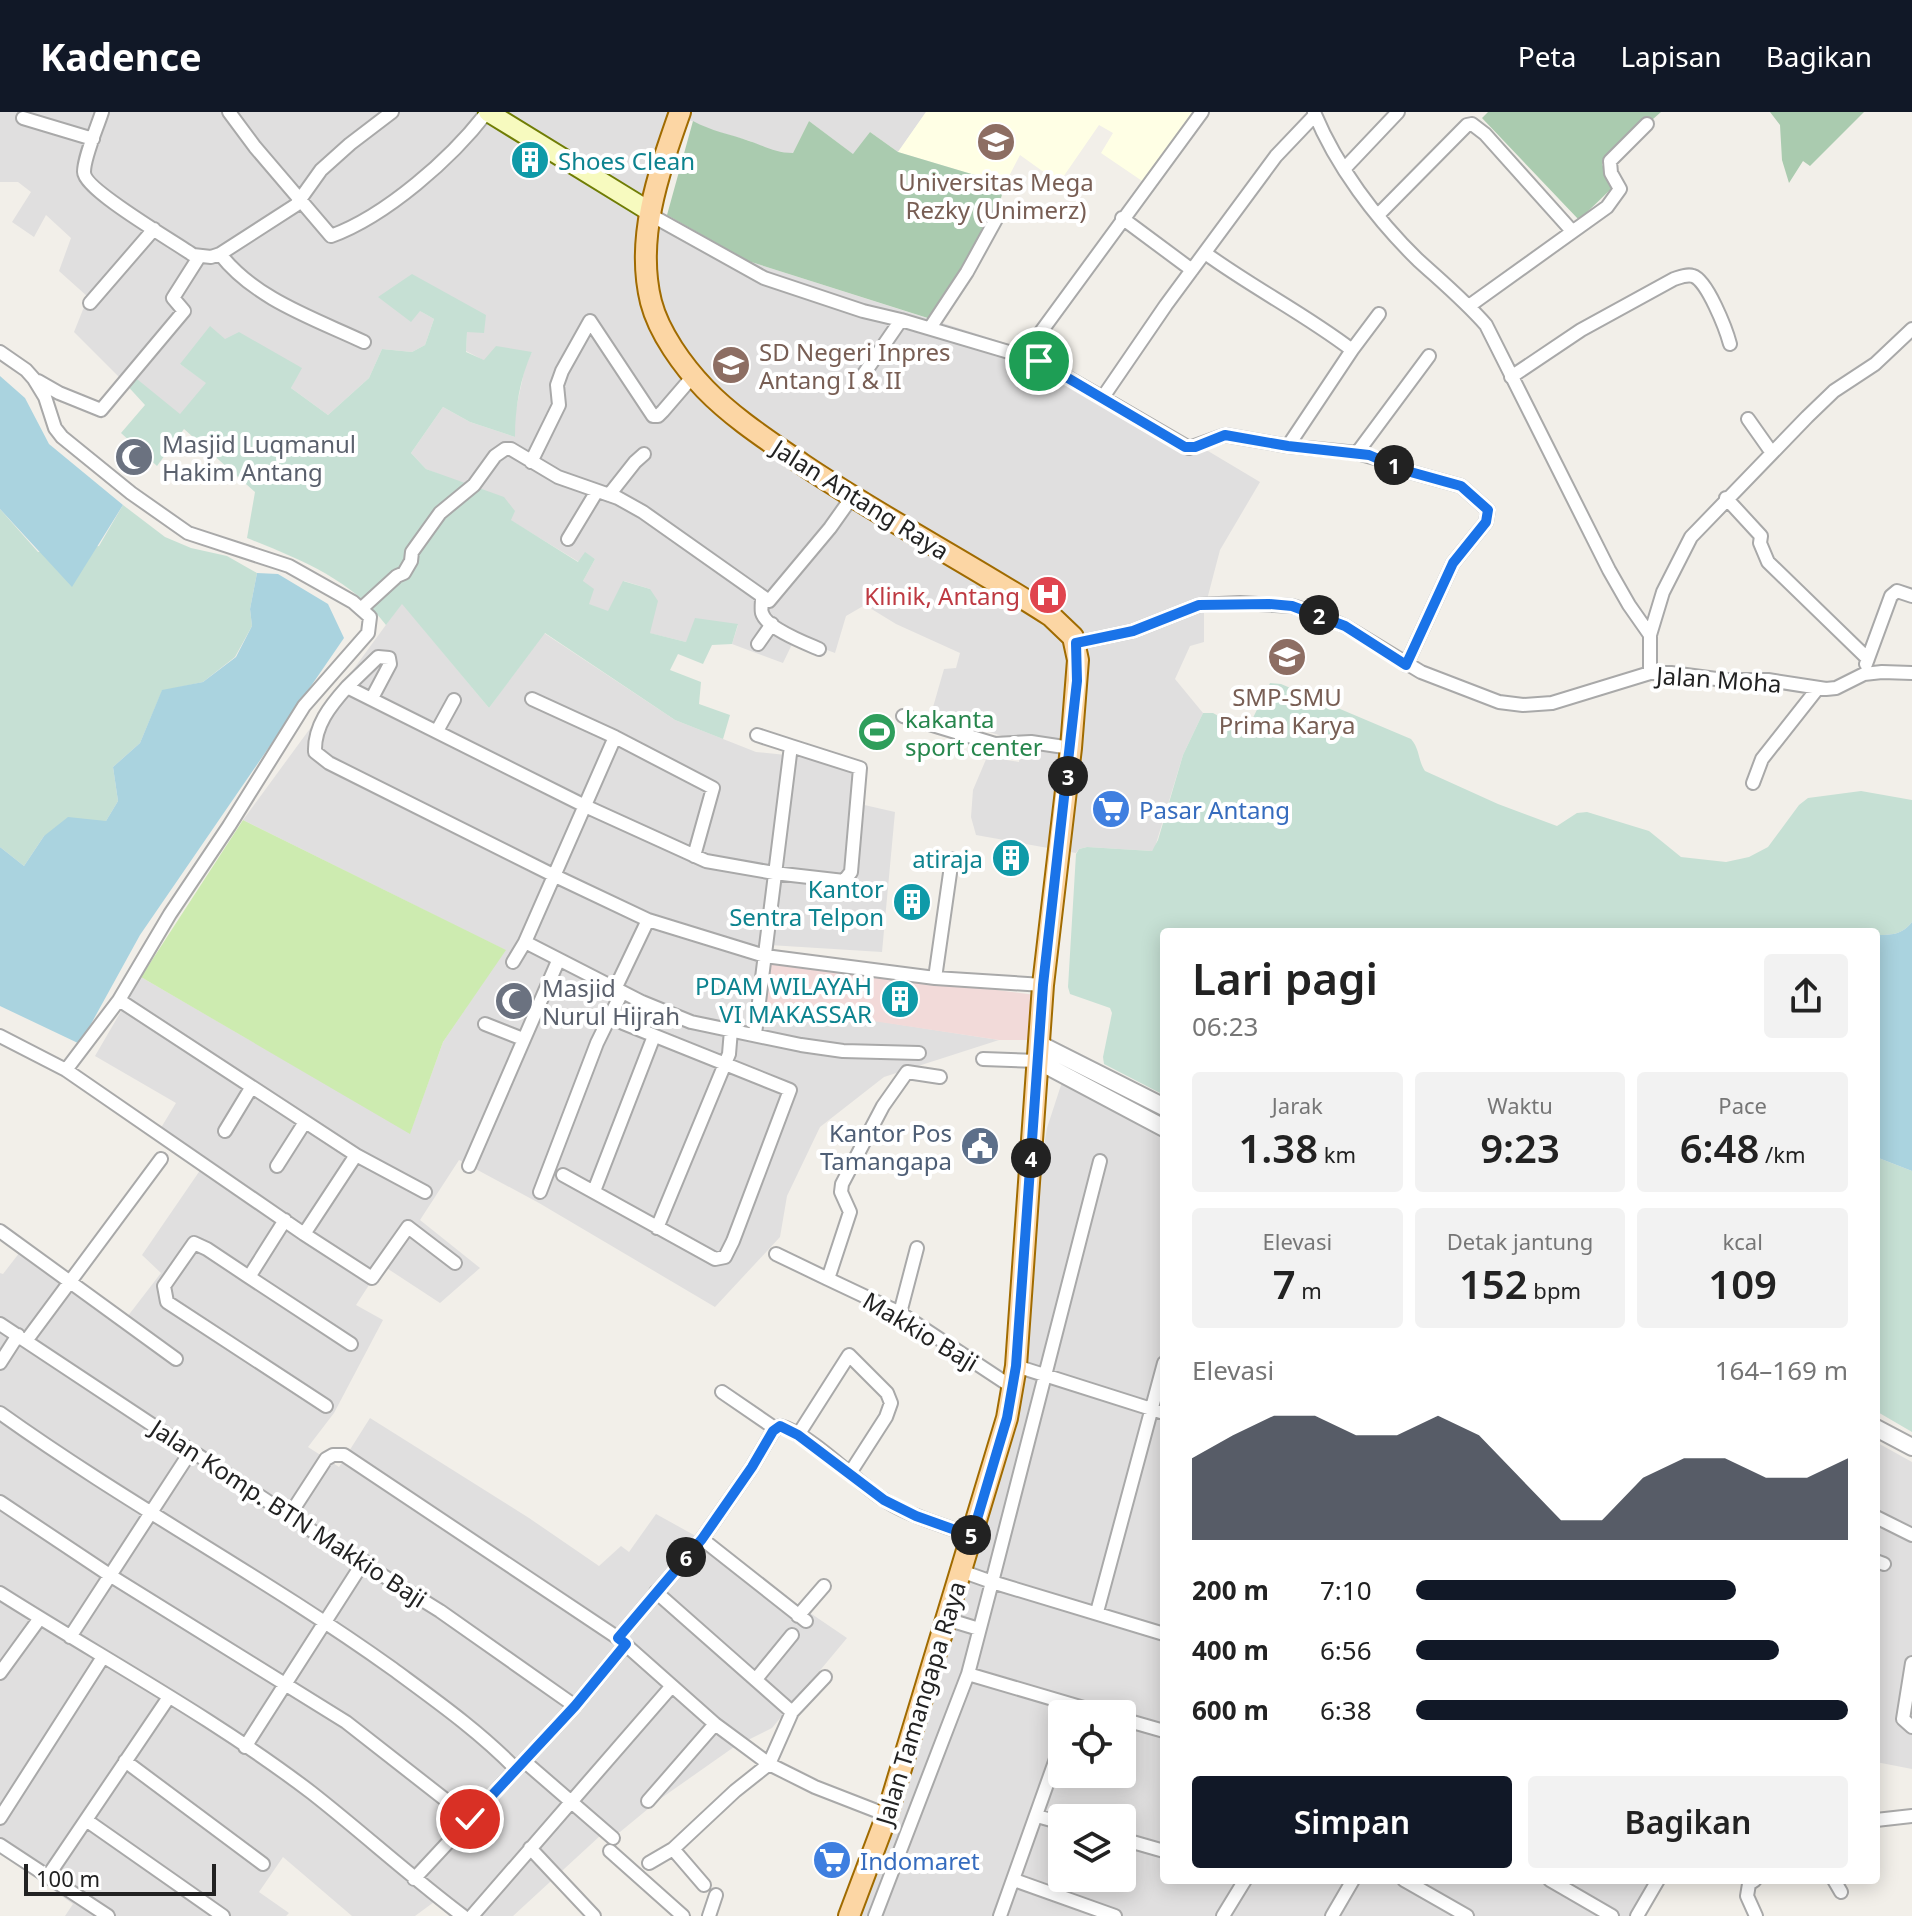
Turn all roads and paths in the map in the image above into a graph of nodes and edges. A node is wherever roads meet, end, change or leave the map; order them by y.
1 (102, 112) edge
2 (229, 112) edge
3 (392, 112) edge
4 (487, 112) edge
5 (680, 112) edge
6 (1202, 112) edge
7 (1398, 112) edge
8 (1314, 113) edge
9 (23, 118) dead end
10 (1647, 124) dead end
11 (93, 139) junction
12 (1344, 169) junction
13 (302, 200) junction
14 (1000, 212) dead end
15 (649, 213) junction
16 (1378, 215) junction
17 (1122, 218) junction
18 (154, 229) junction
19 (1572, 231) junction
20 (1205, 253) junction
21 (220, 254) junction
22 (199, 257) junction
23 (1192, 270) junction
24 (90, 303) dead end
25 (1469, 306) junction
26 (1379, 314) dead end
27 (901, 320) junction
28 (930, 328) junction
29 (1912, 329) edge
30 (364, 342) dead end
31 (1730, 344) dead end
32 (1352, 350) junction
33 (0, 352) edge
34 (1024, 355) junction
35 (1429, 356) dead end
36 (694, 375) junction
37 (1511, 377) junction
38 (34, 379) junction
39 (859, 381) dead end
40 (1103, 397) junction
41 (1748, 419) dead end
42 (1288, 446) junction
43 (1357, 453) junction
44 (1772, 453) junction
45 (644, 454) dead end
46 (531, 462) junction
47 (603, 493) junction
48 (852, 497) junction
49 (1726, 498) junction
50 (568, 539) dead end
51 (1912, 596) edge
52 (762, 599) junction
53 (362, 608) junction
54 (772, 624) junction
55 (1650, 635) junction
56 (1076, 643) junction
57 (758, 644) dead end
58 (819, 649) dead end
59 (1868, 659) junction
60 (1406, 665) junction
61 (1650, 673) junction
62 (1912, 673) edge
63 (1864, 674) junction
64 (347, 687) junction
65 (1818, 688) junction
66 (372, 698) junction
67 (532, 699) dead end
68 (454, 700) dead end
69 (903, 716) dead end
70 (437, 731) junction
71 (757, 735) dead end
72 (615, 737) junction
73 (791, 746) junction
74 (1071, 748) junction
75 (1753, 783) dead end
76 (585, 806) junction
77 (694, 856) junction
78 (952, 859) dead end
79 (774, 873) junction
80 (553, 875) junction
81 (648, 920) junction
82 (523, 946) junction
83 (765, 956) junction
84 (513, 962) dead end
85 (554, 969) junction
86 (935, 978) junction
87 (1043, 985) junction
88 (618, 996) junction
89 (119, 1000) junction
90 (623, 1023) dead end
91 (485, 1024) dead end
92 (730, 1034) junction
93 (755, 1034) junction
94 (0, 1036) edge
95 (654, 1036) junction
96 (523, 1039) junction
97 (919, 1053) dead end
98 (1039, 1053) junction
99 (983, 1059) dead end
100 (726, 1060) junction
101 (66, 1070) junction
102 (940, 1077) dead end
103 (251, 1088) junction
104 (1160, 1105) edge
105 (305, 1122) junction
106 (1160, 1126) edge
107 (225, 1131) dead end
108 (356, 1155) junction
109 (161, 1159) dead end
110 (1100, 1161) dead end
111 (277, 1166) dead end
112 (469, 1166) dead end
113 (563, 1175) dead end
114 (594, 1191) junction
115 (425, 1192) dead end
116 (540, 1192) dead end
117 (285, 1220) junction
118 (657, 1228) junction
119 (0, 1231) edge
120 (304, 1234) junction
121 (917, 1248) dead end
122 (776, 1254) dead end
123 (455, 1263) dead end
124 (249, 1277) junction
125 (828, 1279) junction
126 (70, 1281) junction
127 (900, 1313) junction
128 (0, 1324) edge
129 (22, 1338) junction
130 (351, 1344) dead end
131 (176, 1359) dead end
132 (0, 1363) edge
133 (1016, 1366) junction
134 (1046, 1374) junction
135 (1012, 1387) junction
136 (1160, 1390) edge
137 (722, 1392) dead end
138 (326, 1406) dead end
139 (1157, 1411) edge
140 (0, 1413) edge
141 (776, 1429) junction
142 (1880, 1430) edge
143 (798, 1435) junction
144 (1912, 1447) edge
145 (191, 1451) junction
146 (850, 1473) junction
147 (0, 1502) edge
148 (151, 1512) junction
149 (289, 1516) junction
150 (1880, 1519) edge
151 (1912, 1535) edge
152 (972, 1536) junction
153 (702, 1539) junction
154 (364, 1561) junction
155 (961, 1571) junction
156 (111, 1576) junction
157 (992, 1582) junction
158 (824, 1586) dead end
159 (656, 1592) junction
160 (0, 1593) edge
161 (1097, 1612) junction
162 (40, 1618) junction
163 (946, 1619) junction
164 (325, 1622) junction
165 (979, 1629) junction
166 (1160, 1633) edge
167 (792, 1635) dead end
168 (70, 1637) junction
169 (622, 1641) junction
170 (103, 1657) junction
171 (1912, 1663) edge
172 (0, 1673) edge
173 (968, 1674) junction
174 (825, 1677) dead end
175 (756, 1679) junction
176 (283, 1684) junction
177 (671, 1687) junction
178 (169, 1697) junction
179 (1048, 1701) edge
180 (575, 1706) junction
181 (792, 1712) junction
182 (1136, 1723) edge
183 (715, 1724) junction
184 (1912, 1727) edge
185 (1160, 1730) edge
186 (245, 1747) junction
187 (125, 1761) junction
188 (769, 1764) junction
189 (520, 1765) junction
190 (1048, 1783) edge
191 (648, 1801) dead end
192 (572, 1802) junction
193 (887, 1815) junction
194 (1037, 1816) junction
195 (1912, 1816) edge
196 (0, 1818) edge
197 (470, 1819) junction
198 (1048, 1819) edge
199 (86, 1820) junction
200 (1880, 1820) edge
201 (1136, 1843) edge
202 (0, 1845) edge
203 (530, 1848) junction
204 (673, 1849) junction
205 (1160, 1850) edge
206 (649, 1863) dead end
207 (263, 1864) dead end
208 (48, 1876) junction
209 (414, 1879) junction
210 (1014, 1880) junction
211 (1243, 1884) edge
212 (1351, 1884) edge
213 (1411, 1884) edge
214 (1557, 1884) edge
215 (1656, 1884) edge
216 (1751, 1884) edge
217 (1836, 1884) edge
218 (704, 1885) dead end
219 (1841, 1892) dead end
220 (716, 1895) dead end
221 (478, 1914) edge
222 (854, 1915) edge
223 (108, 1916) edge
224 (223, 1916) edge
225 (463, 1916) edge
226 (594, 1916) edge
227 (683, 1916) edge
228 (709, 1916) edge
229 (875, 1916) edge
230 (1000, 1916) edge
231 (1115, 1916) edge
232 (1223, 1916) edge
233 (1332, 1916) edge
234 (1467, 1916) edge
235 (1612, 1916) edge
236 (1637, 1916) edge
237 (1756, 1916) edge

1 - 11 street
2 - 13 street
3 - 13 street
4 - 13 street
4 - 15 main road
5 - 15 main road, Jalan Antang Raya
6 - 17 street
7 - 12 street
8 - 12 street
8 - 20 street
9 - 11 street
10 - 19 street
11 - 18 street
12 - 16 street
13 - 21 street
14 - 28 street
15 - 27 street
15 - 36 main road, Jalan Antang Raya
16 - 19 street
16 - 25 street
17 - 23 street
17 - 34 street
18 - 22 street
18 - 24 street
19 - 25 street
20 - 23 street
20 - 32 street
21 - 22 street
21 - 30 street
22 - 38 street
23 - 40 street
25 - 37 street
26 - 32 street
27 - 28 street
27 - 39 street
28 - 34 street
29 - 44 street
31 - 37 street
32 - 42 street
33 - 38 street
34 - 40 street
35 - 43 street
36 - 46 street
36 - 48 main road, Jalan Antang Raya
37 - 55 street
38 - 53 street
40 - 42 street
41 - 44 street
42 - 43 street
43 - 60 street
44 - 49 street
45 - 47 street
46 - 47 street
46 - 53 street
47 - 50 street
47 - 52 street
48 - 52 street
48 - 56 main road, Jalan Antang Raya
49 - 55 street
49 - 59 street
51 - 59 street
52 - 54 street
53 - 89 street
54 - 57 street
54 - 58 street
55 - 61 street
56 - 60 street, Jalan Moha
56 - 74 main road
59 - 63 street
60 - 61 street, Jalan Moha
61 - 65 street, Jalan Moha
62 - 63 street, Jalan Moha
63 - 65 street, Jalan Moha
64 - 66 street
64 - 66 street
64 - 80 street
65 - 75 street
66 - 70 street
67 - 72 street
68 - 70 street
69 - 74 street
70 - 76 street
71 - 73 street
72 - 76 street
72 - 77 street
73 - 79 street
73 - 79 street
74 - 87 main road
76 - 77 street
76 - 80 street
77 - 79 street
78 - 86 street
79 - 83 street
80 - 81 street
80 - 82 street
81 - 83 street
81 - 88 street
82 - 84 street
82 - 85 street
83 - 86 street
83 - 93 street
85 - 88 street
85 - 96 street
86 - 87 street
87 - 98 main road
88 - 92 street
88 - 116 street
89 - 101 street
89 - 103 street
90 - 95 street
91 - 96 street
92 - 93 street
92 - 100 street
93 - 97 street
94 - 101 street
95 - 100 street
95 - 114 street
96 - 112 street
98 - 99 street
98 - 104 street
98 - 106 street
98 - 133 main road, Jalan Tamangapa Raya
100 - 118 street
100 - 118 street
101 - 117 street
102 - 125 street
103 - 105 street
103 - 107 street
105 - 108 street
105 - 111 street
108 - 115 street
108 - 120 street
109 - 126 street
110 - 134 street
113 - 114 street
114 - 118 street
117 - 120 street
117 - 124 street
119 - 126 street
120 - 123 street
121 - 127 street
122 - 125 street, Makkio Baji
124 - 130 street
124 - 138 street
125 - 127 street, Makkio Baji
126 - 129 street
126 - 131 street
127 - 135 street, Makkio Baji
128 - 129 street, Jalan Komp. BTN Makkio Baji
129 - 132 street
129 - 145 street, Jalan Komp. BTN Makkio Baji
133 - 134 street
133 - 135 main road, Jalan Tamangapa Raya
134 - 139 street
134 - 157 street
135 - 152 main road, Jalan Tamangapa Raya
136 - 139 street
137 - 141 street
139 - 161 street
140 - 148 street
141 - 143 street
141 - 153 street
142 - 144 street
143 - 146 street
143 - 146 street
145 - 148 street
145 - 149 street, Jalan Komp. BTN Makkio Baji
146 - 152 street
147 - 156 street
148 - 156 street
148 - 164 street
149 - 154 street, Jalan Komp. BTN Makkio Baji
149 - 169 street
150 - 151 street
152 - 155 main road, Jalan Tamangapa Raya
153 - 158 street
153 - 159 street
154 - 164 street
154 - 180 street, Jalan Komp. BTN Makkio Baji
155 - 157 street
155 - 163 main road, Jalan Tamangapa Raya
156 - 168 street
156 - 176 street
157 - 161 street
157 - 165 street
159 - 169 street
159 - 175 street
160 - 162 street
161 - 166 street
162 - 168 street
162 - 172 street
163 - 165 street
163 - 193 main road, Jalan Tamangapa Raya
164 - 176 street
164 - 189 street
165 - 173 street
167 - 175 street
168 - 170 street
169 - 177 street
169 - 180 street
170 - 178 street
170 - 196 street
171 - 184 street
173 - 179 street
173 - 229 street
174 - 181 street
175 - 181 street
176 - 186 street
176 - 197 street
177 - 183 street
177 - 192 street
178 - 186 street
178 - 187 street
180 - 189 street
181 - 188 street
182 - 185 street
183 - 188 street
183 - 191 street
186 - 209 street
187 - 199 street
187 - 207 street
188 - 193 street
188 - 204 street
189 - 192 street
189 - 197 street
190 - 194 street
192 - 203 street
192 - 227 street
193 - 222 main road, Jalan Tamangapa Raya
194 - 198 street
194 - 210 street
195 - 200 street
197 - 209 street
199 - 208 street
199 - 224 street
201 - 205 street
202 - 208 street
203 - 221 street
203 - 226 street
204 - 206 street
204 - 218 street
208 - 223 street
209 - 225 street
210 - 230 street
210 - 231 street
211 - 232 street
212 - 233 street
213 - 234 street
214 - 235 street
215 - 236 street
216 - 237 street
217 - 219 street
220 - 228 street

